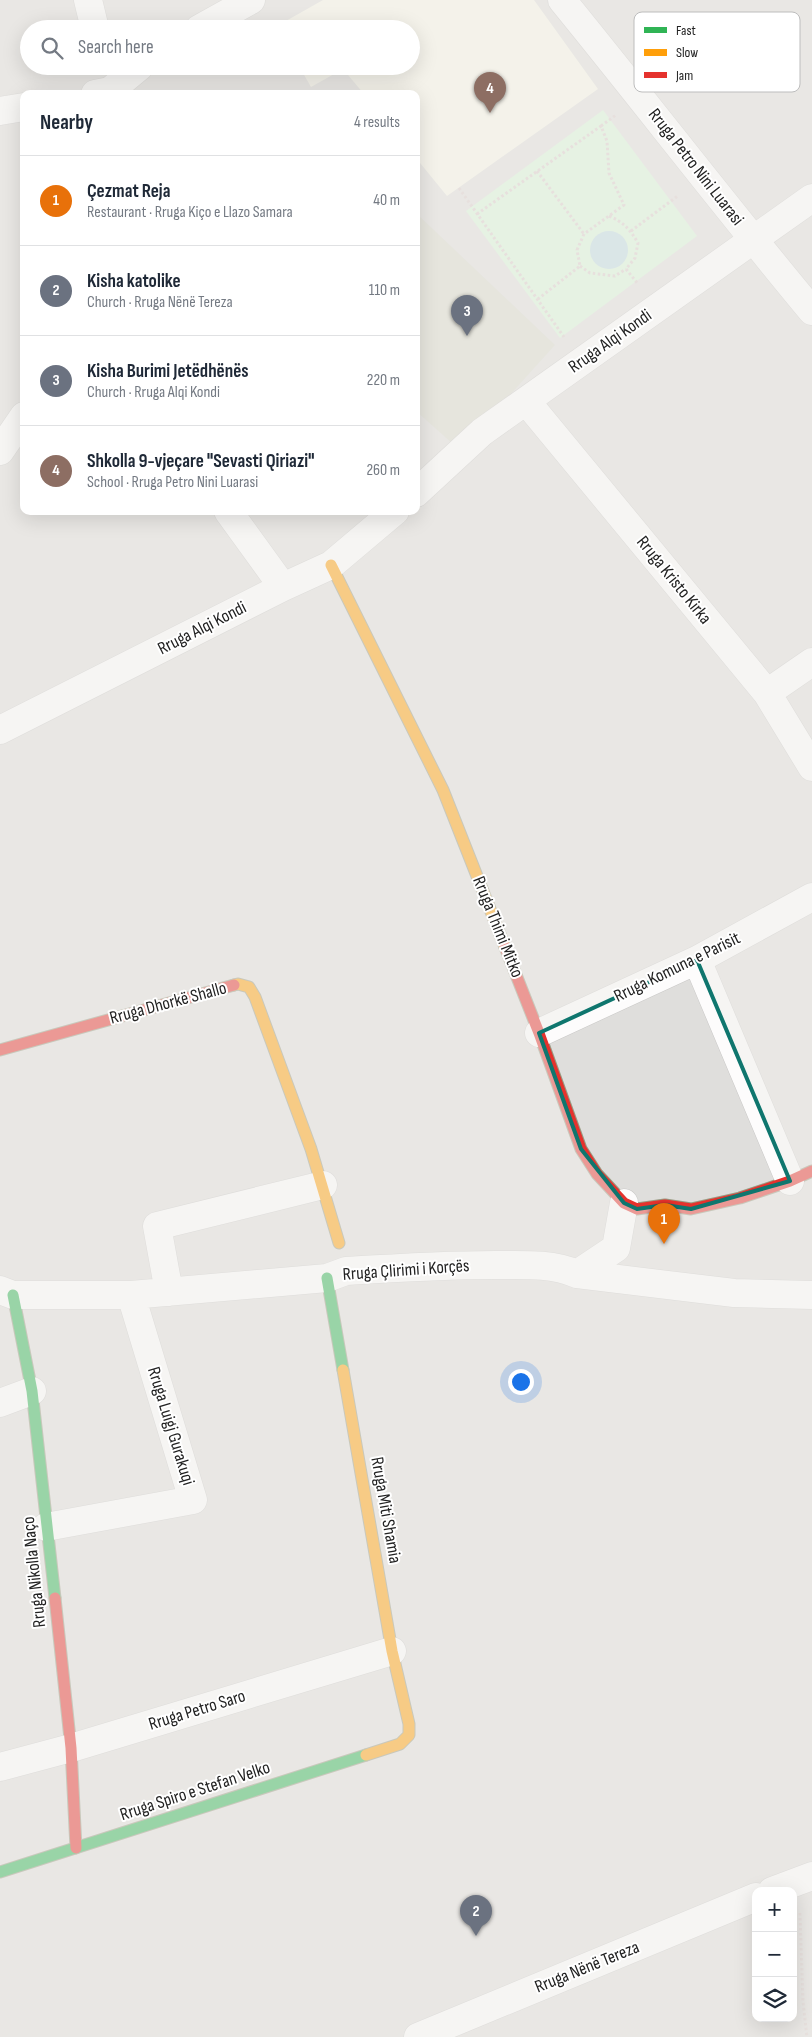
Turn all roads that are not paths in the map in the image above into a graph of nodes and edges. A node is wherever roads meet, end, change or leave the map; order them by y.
1 (88, 0) edge
2 (251, 0) edge
3 (562, 0) edge
4 (93, 20) edge
5 (215, 20) edge
6 (124, 75) edge
7 (105, 86) edge
8 (634, 88) edge
9 (637, 92) edge
10 (20, 108) edge
11 (0, 111) edge
12 (812, 198) edge
13 (752, 240) junction
14 (812, 311) edge
15 (526, 401) junction
16 (20, 422) edge
17 (0, 451) edge
18 (420, 489) edge
19 (231, 515) edge
20 (390, 515) edge
21 (331, 565) junction
22 (283, 587) junction
23 (812, 662) edge
24 (768, 694) junction
25 (0, 730) edge
26 (812, 768) edge
27 (812, 897) edge
28 (696, 960) junction
29 (539, 1033) junction
30 (0, 1050) edge
31 (801, 1176) edge
32 (323, 1185) junction
33 (624, 1203) junction
34 (339, 1243) dead end
35 (578, 1274) junction
36 (327, 1278) junction
37 (7, 1292) edge
38 (169, 1292) junction
39 (812, 1295) edge
40 (131, 1296) junction
41 (32, 1392) junction
42 (0, 1403) edge
43 (46, 1527) junction
44 (392, 1651) junction
45 (400, 1744) joint
46 (71, 1748) junction
47 (0, 1767) edge
48 (76, 1848) junction
49 (0, 1872) edge
50 (806, 1878) edge
51 (782, 1887) edge
52 (752, 1900) edge
53 (418, 2037) edge

1 - 4 street
2 - 5 street
3 - 8 street, Rruga Petro Nini Luarasi
6 - 7 street
9 - 13 street, Rruga Petro Nini Luarasi
10 - 11 street
12 - 13 street, Rruga Alqi Kondi
13 - 14 street, Rruga Petro Nini Luarasi
13 - 15 street, Rruga Alqi Kondi
15 - 18 street, Rruga Alqi Kondi
15 - 24 street, Rruga Kristo Kirka
16 - 17 street
19 - 22 street
20 - 21 street, Rruga Alqi Kondi
21 - 22 street, Rruga Alqi Kondi
21 - 29 street, Rruga Thimi Mitko
22 - 25 street, Rruga Alqi Kondi
23 - 24 street
24 - 26 street, Rruga Kristo Kirka
27 - 28 street, Rruga Komuna e Parisit
28 - 29 street, Rruga Komuna e Parisit
28 - 31 street
29 - 33 street, Rruga Thimi Mitko
30 - 32 street, Rruga Dhorkë Shallo
31 - 33 street
32 - 34 street, Rruga Dhorkë Shallo
32 - 38 street
33 - 35 street
35 - 36 street, Rruga Çlirimi i Korçës
35 - 39 street, Rruga Çlirimi i Korçës
36 - 38 street, Rruga Çlirimi i Korçës
36 - 44 street, Rruga Miti Shamia
37 - 40 street, Rruga Çlirimi i Korçës
37 - 41 street, Rruga Nikolla Naço
38 - 40 street, Rruga Çlirimi i Korçës
40 - 43 street, Rruga Luigj Gurakuqi
41 - 42 street
41 - 43 street, Rruga Nikolla Naço
43 - 46 street, Rruga Nikolla Naço
44 - 45 street, Rruga Miti Shamia
44 - 46 street, Rruga Petro Saro
45 - 48 street, Rruga Spiro e Stefan Velko
46 - 47 street, Rruga Petro Saro
46 - 48 street, Rruga Nikolla Naço
48 - 49 street, Rruga Spiro e Stefan Velko
50 - 51 street
52 - 53 street, Rruga Nënë Tereza

